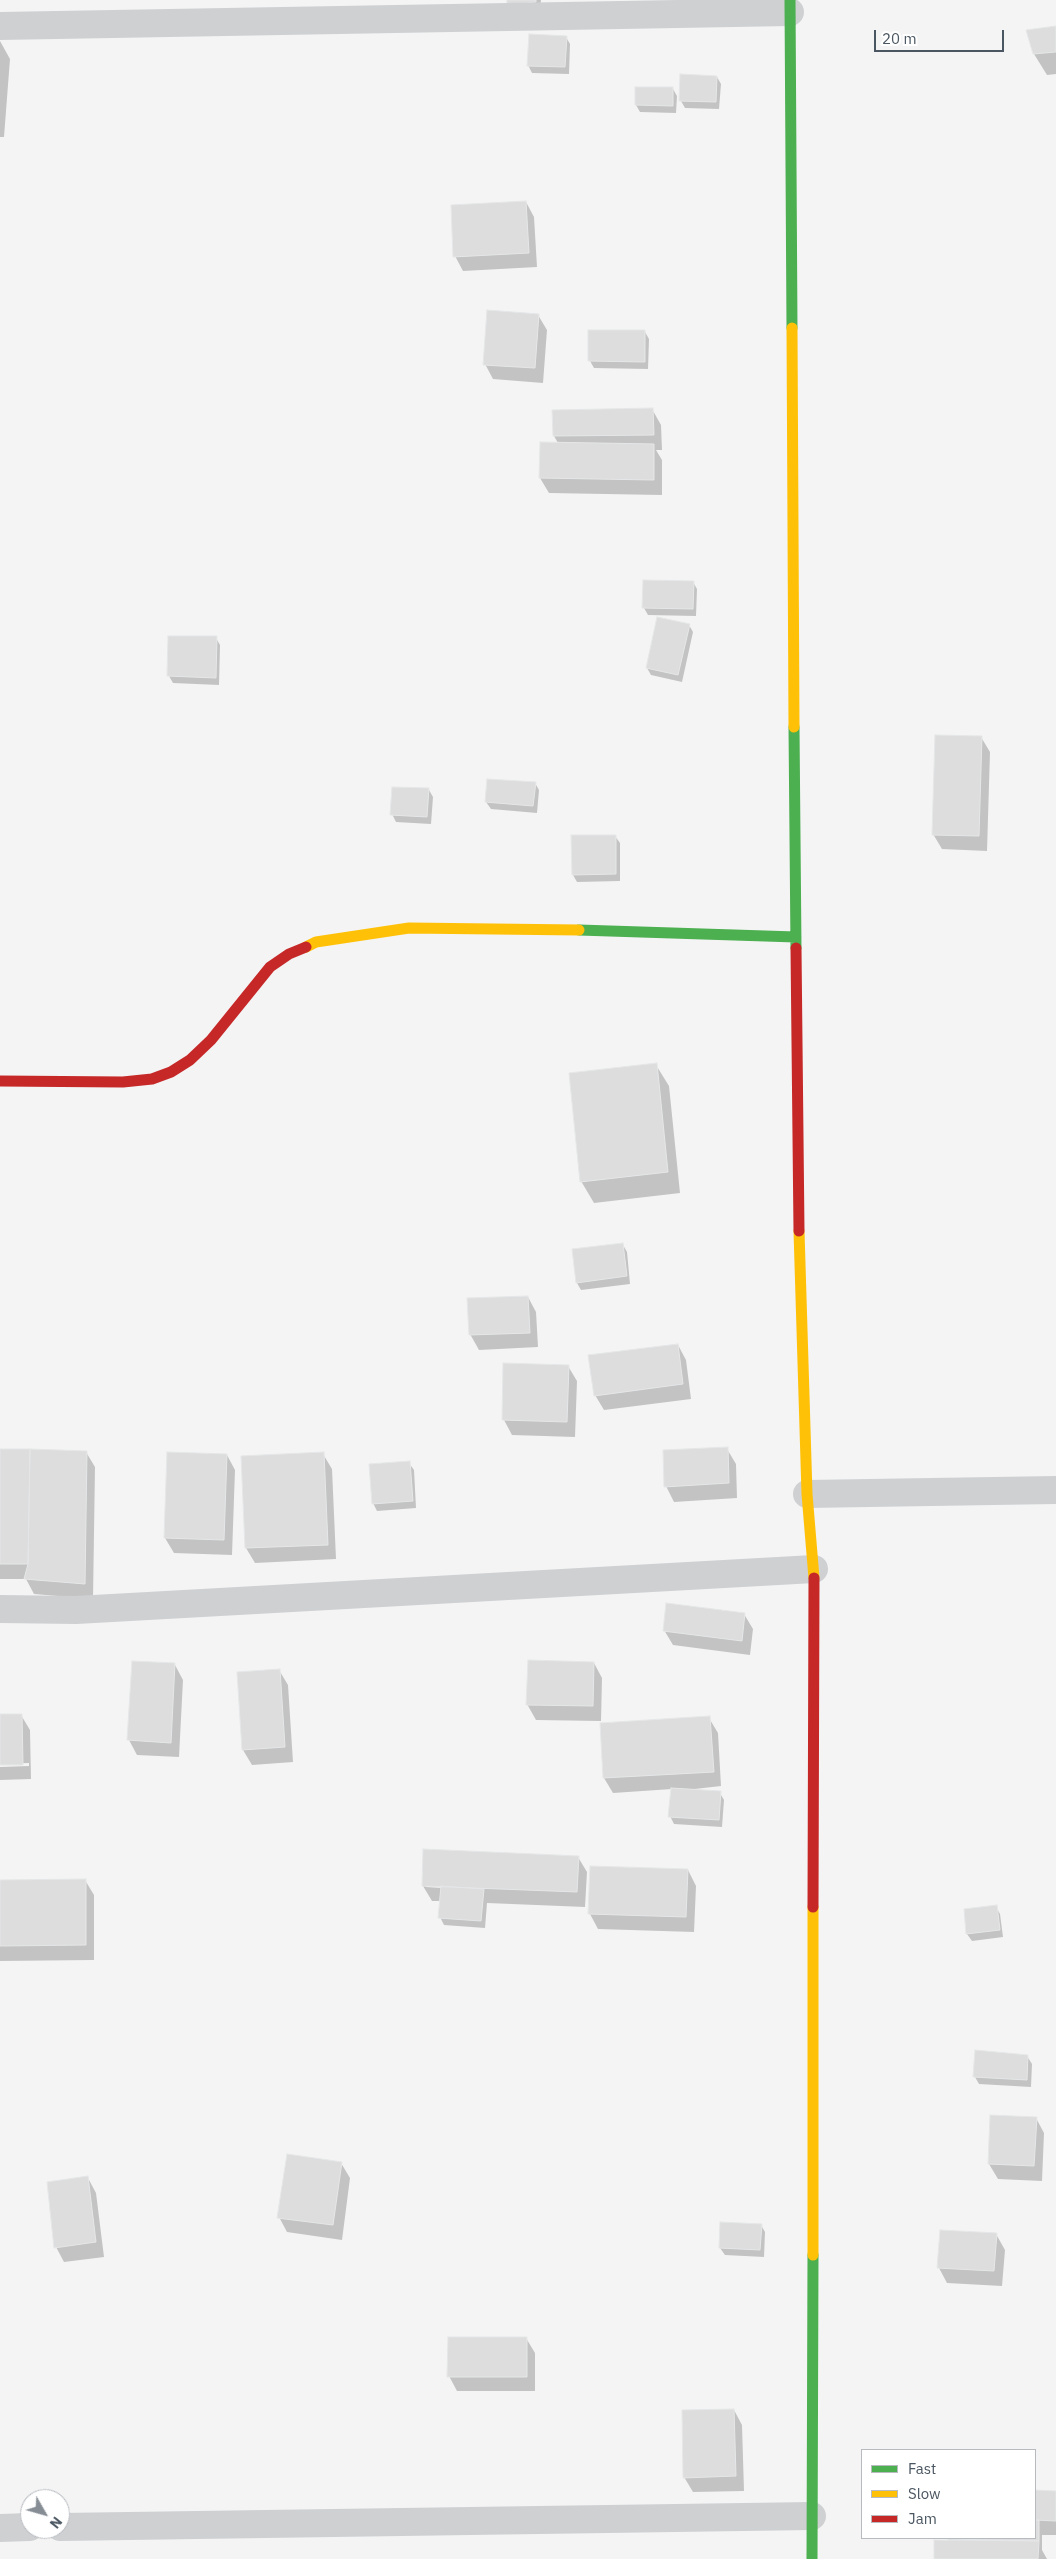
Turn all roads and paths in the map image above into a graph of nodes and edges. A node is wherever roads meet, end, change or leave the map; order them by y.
1 (790, 6) edge
2 (0, 26) edge
3 (796, 937) junction
4 (0, 1081) edge
5 (1056, 1490) edge
6 (807, 1494) junction
7 (814, 1569) junction
8 (0, 1609) edge
9 (812, 2516) junction
10 (70, 2527) edge
11 (0, 2528) edge
12 (20, 2528) edge
13 (812, 2559) edge

1 - 2 street
1 - 3 main road
3 - 4 main road
3 - 6 main road
5 - 6 street
6 - 7 main road
7 - 8 street
7 - 9 main road
9 - 10 street
9 - 13 main road
11 - 12 street

